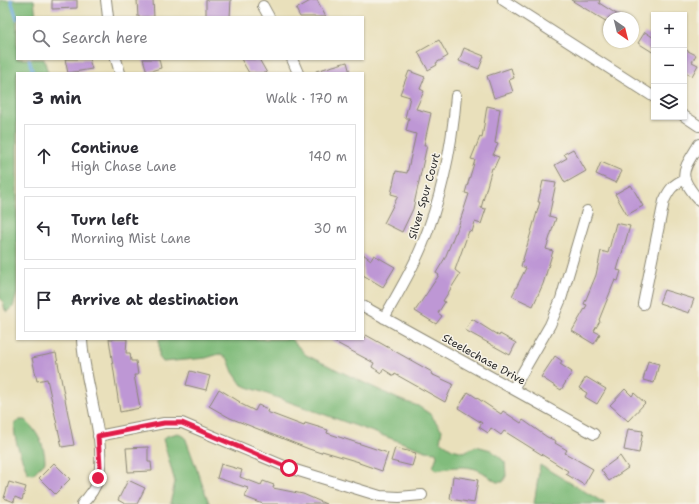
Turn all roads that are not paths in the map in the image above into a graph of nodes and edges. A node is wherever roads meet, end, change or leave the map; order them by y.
1 (106, 0) edge
2 (503, 0) edge
3 (263, 6) dead end
4 (108, 16) edge
5 (268, 16) edge
6 (116, 60) edge
7 (292, 60) edge
8 (120, 72) edge
9 (298, 72) edge
10 (651, 95) edge
11 (456, 96) dead end
12 (687, 118) edge
13 (699, 126) edge
14 (699, 144) edge
15 (684, 180) junction
16 (699, 200) edge
17 (587, 211) dead end
18 (643, 304) dead end
19 (364, 307) edge
20 (384, 318) junction
21 (82, 340) edge
22 (513, 389) junction
23 (594, 434) dead end
24 (98, 436) junction
25 (422, 495) dead end
26 (82, 504) edge

1 - 4 street
2 - 10 street
3 - 5 street
6 - 8 street
7 - 9 street
11 - 20 street, Silver Spur Court
12 - 13 street
14 - 15 street
15 - 16 street
15 - 18 street
17 - 22 street
19 - 20 street, Steelechase Drive
20 - 22 street, Steelechase Drive
21 - 24 street
22 - 23 street, Steelechase Drive
24 - 25 street
24 - 26 street

